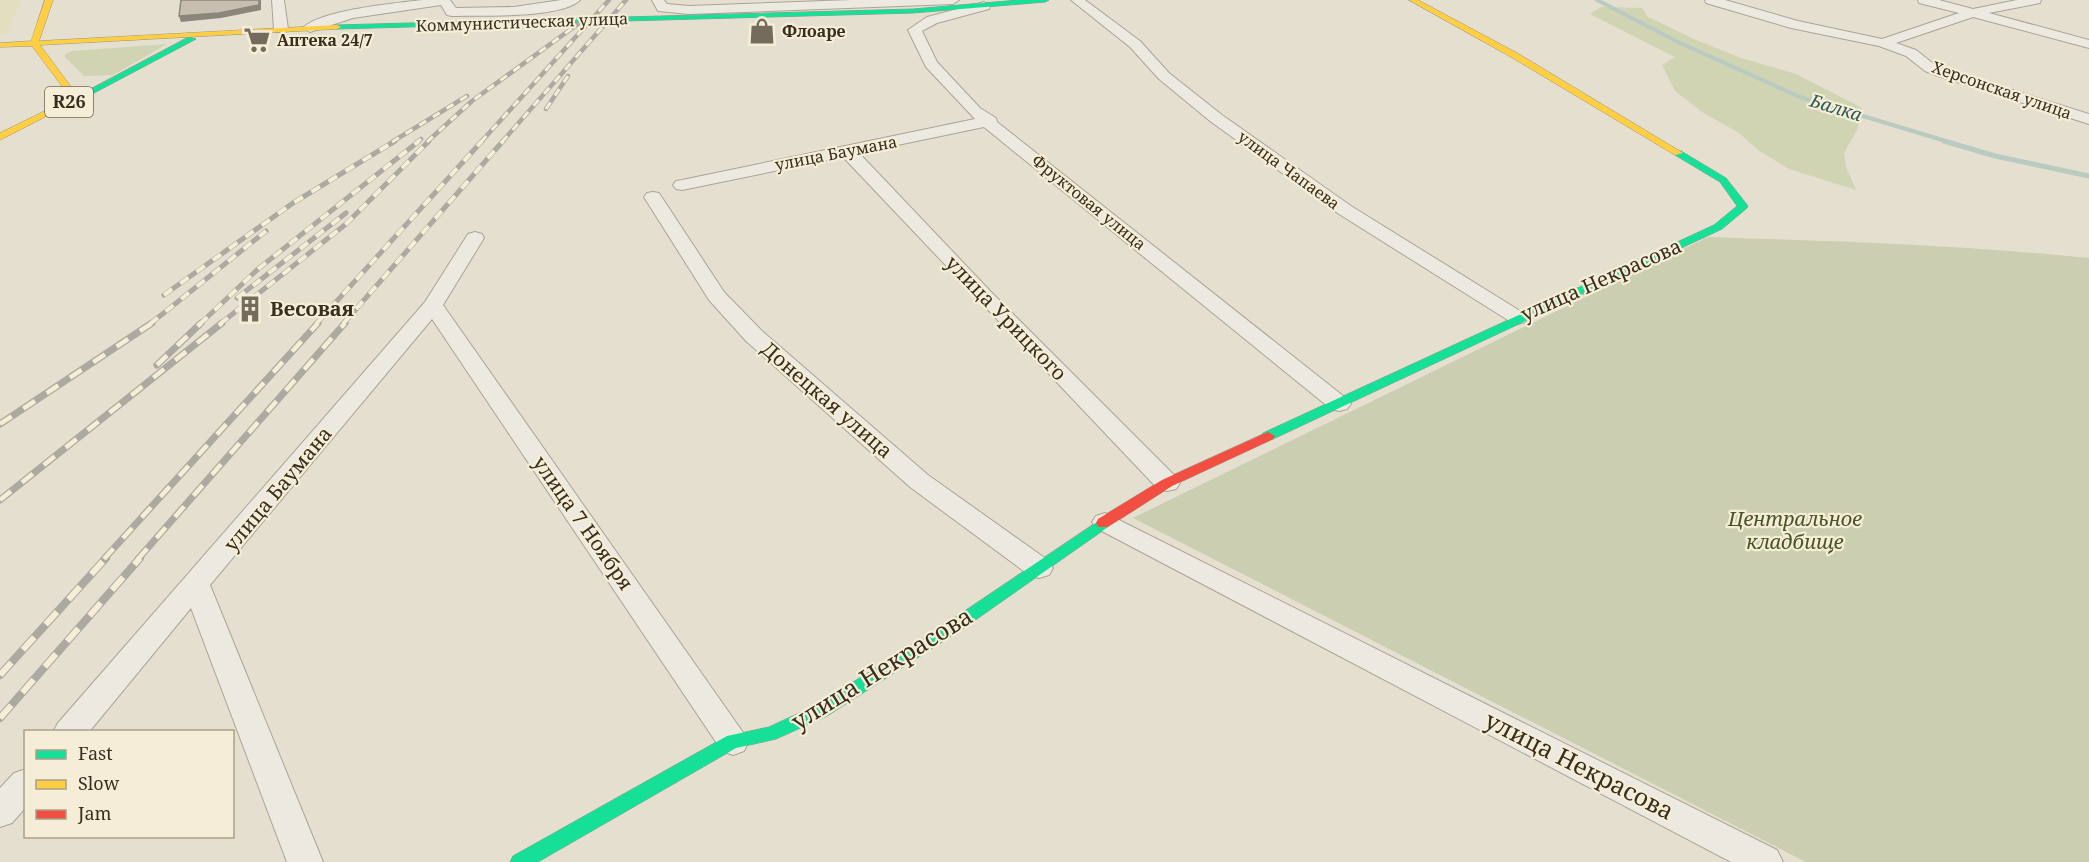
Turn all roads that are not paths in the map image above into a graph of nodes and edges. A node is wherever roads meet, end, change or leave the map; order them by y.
1 (49, 0) edge
2 (278, 0) edge
3 (574, 0) edge
4 (953, 0) edge
5 (1045, 0) edge
6 (1077, 0) edge
7 (1413, 0) edge
8 (1711, 0) edge
9 (1924, 0) edge
10 (2035, 0) edge
11 (791, 3) edge
12 (447, 4) edge
13 (661, 4) edge
14 (984, 6) junction
15 (1973, 13) junction
16 (310, 28) junction
17 (281, 29) junction
18 (203, 34) junction
19 (34, 43) junction
20 (1884, 43) junction
21 (2089, 44) edge
22 (0, 45) edge
23 (76, 99) junction
24 (2089, 119) edge
25 (990, 121) junction
26 (0, 137) edge
27 (847, 151) junction
28 (682, 185) dead end
29 (653, 197) dead end
30 (475, 238) dead end
31 (433, 305) junction
32 (1518, 318) junction
33 (1339, 404) junction
34 (1167, 483) junction
35 (1106, 522) junction
36 (1038, 568) junction
37 (196, 584) junction
38 (71, 730) edge
39 (733, 741) junction
40 (24, 785) edge
41 (0, 812) edge
42 (305, 862) edge
43 (520, 862) edge
44 (1765, 862) edge

1 - 19 main road
2 - 17 street
3 - 12 street
4 - 11 street
5 - 14 main road, Коммунистическая улица
6 - 32 street, улица Чапаева
7 - 32 main road, улица Некрасова
8 - 20 street, Херсонская улица
9 - 15 street
10 - 15 street
11 - 13 street
12 - 16 street
14 - 16 main road, Коммунистическая улица
14 - 25 street, Фруктовая улица
15 - 20 street
15 - 21 street
16 - 17 main road, Коммунистическая улица
17 - 18 main road, Коммунистическая улица
18 - 19 main road, Коммунистическая улица
18 - 23 main road
19 - 22 main road, Коммунистическая улица
19 - 23 main road, R26
20 - 24 street, Херсонская улица
23 - 26 main road, R26
25 - 27 street, улица Баумана
25 - 33 street, Фруктовая улица
27 - 28 street, улица Баумана
27 - 34 street, улица Урицкого
29 - 36 street, Донецкая улица
30 - 31 street, улица Баумана
31 - 37 street, улица Баумана
31 - 39 street, улица 7 Ноября
32 - 33 main road, улица Некрасова
33 - 34 main road, улица Некрасова
34 - 35 main road, улица Некрасова
35 - 36 main road, улица Некрасова
35 - 44 street, улица Некрасова
36 - 39 main road, улица Некрасова
37 - 38 street, улица Баумана
37 - 42 street
39 - 43 main road, улица Некрасова
40 - 41 street

